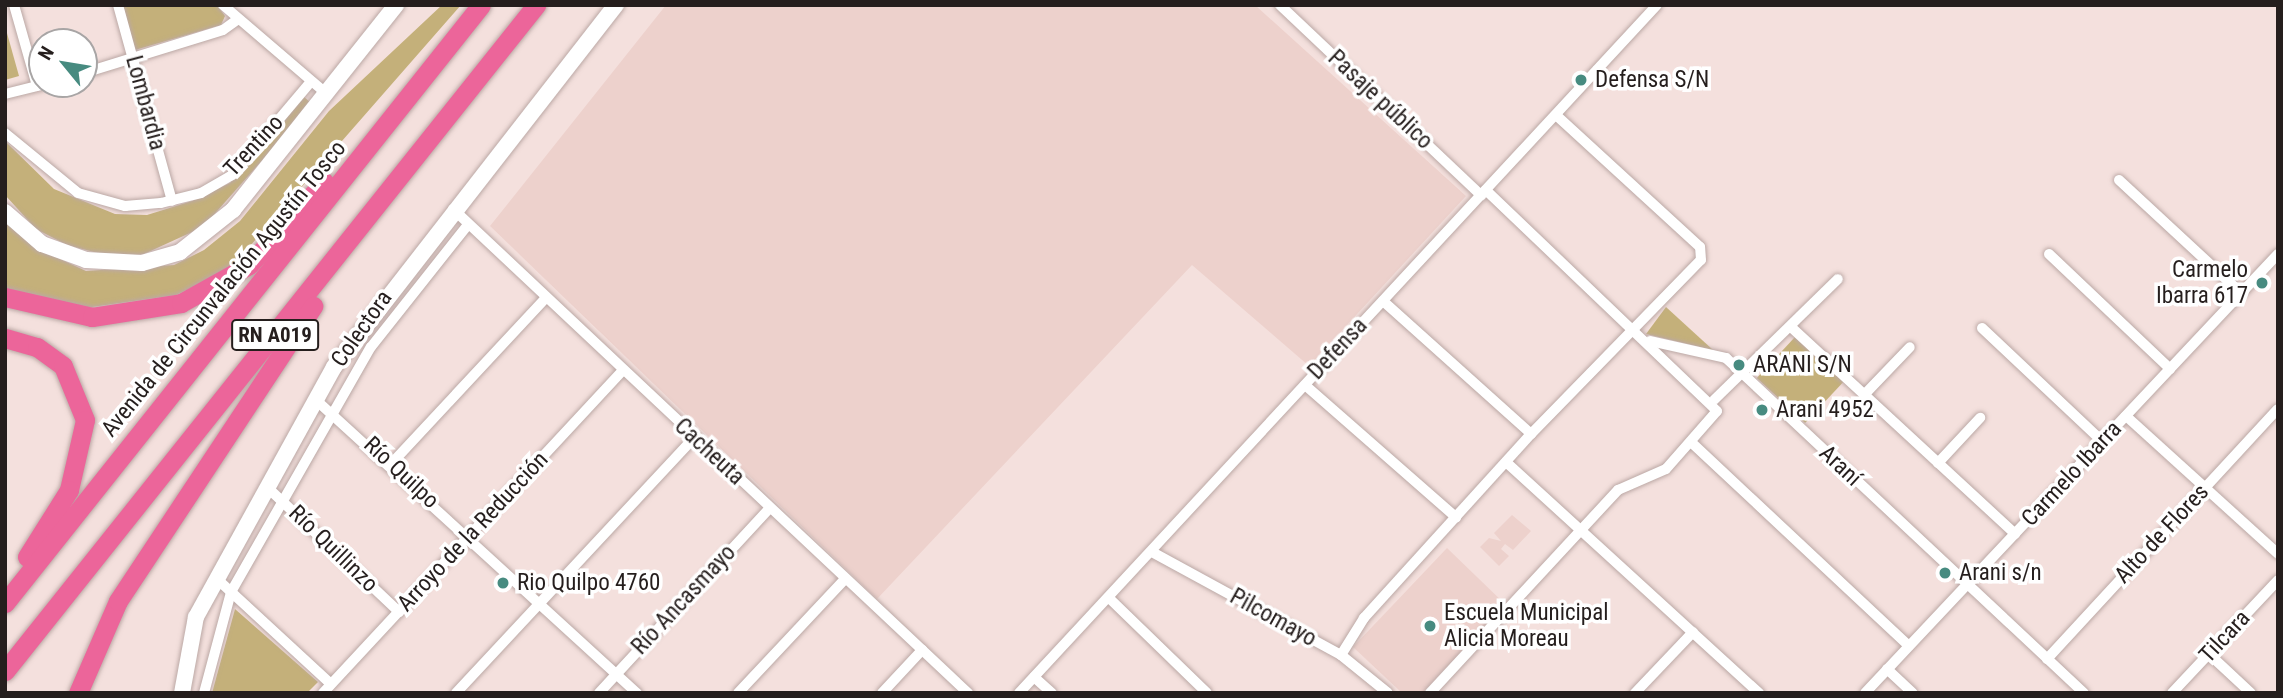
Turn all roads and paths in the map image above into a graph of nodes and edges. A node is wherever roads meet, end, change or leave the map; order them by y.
1 (14, 5) edge
2 (118, 5) edge
3 (223, 5) edge
4 (396, 5) edge
5 (481, 5) edge
6 (537, 5) edge
7 (551, 5) edge
8 (616, 5) edge
9 (1280, 5) edge
10 (1657, 5) edge
11 (238, 19) junction
12 (28, 46) edge
13 (133, 59) junction
14 (98, 69) edge
15 (309, 84) junction
16 (28, 88) edge
17 (5, 94) edge
18 (328, 95) junction
19 (1556, 115) junction
20 (389, 122) junction
21 (5, 134) edge
22 (2119, 180) dead end
23 (1483, 193) junction
24 (172, 201) junction
25 (453, 209) junction
26 (5, 212) edge
27 (467, 226) junction
28 (2049, 254) dead end
29 (2278, 254) edge
30 (1838, 279) dead end
31 (2241, 293) junction
32 (5, 297) edge
33 (545, 299) junction
34 (1383, 301) junction
35 (1791, 327) junction
36 (1635, 328) junction
37 (1982, 328) dead end
38 (5, 338) edge
39 (1649, 341) junction
40 (1910, 346) dead end
41 (2170, 369) junction
42 (622, 371) junction
43 (1744, 376) junction
44 (1306, 385) junction
45 (1864, 395) junction
46 (316, 400) junction
47 (1713, 400) junction
48 (2278, 409) edge
49 (335, 412) junction
50 (2126, 416) junction
51 (1980, 418) dead end
52 (1531, 434) junction
53 (694, 438) junction
54 (2102, 442) junction
55 (1692, 443) junction
56 (1506, 462) junction
57 (1938, 463) junction
58 (391, 464) junction
59 (267, 487) junction
60 (2205, 488) junction
61 (283, 501) junction
62 (770, 508) junction
63 (1456, 517) junction
64 (1580, 530) junction
65 (2015, 534) junction
66 (468, 535) junction
67 (1152, 552) junction
68 (2278, 554) edge
69 (216, 579) junction
70 (845, 579) junction
71 (2278, 580) edge
72 (1967, 586) junction
73 (5, 587) edge
74 (231, 592) junction
75 (1109, 598) junction
76 (5, 603) edge
77 (540, 603) junction
78 (399, 611) junction
79 (1693, 632) junction
80 (1909, 646) junction
81 (922, 650) junction
82 (2209, 654) junction
83 (1341, 655) junction
84 (2047, 659) junction
85 (7, 668) edge
86 (1887, 669) junction
87 (616, 674) junction
88 (1034, 677) junction
89 (331, 684) junction
90 (80, 693) edge
91 (182, 693) edge
92 (204, 693) edge
93 (323, 693) edge
94 (456, 693) edge
95 (599, 693) edge
96 (637, 693) edge
97 (738, 693) edge
98 (882, 693) edge
99 (968, 693) edge
100 (1019, 693) edge
101 (1052, 693) edge
102 (1208, 693) edge
103 (1388, 693) edge
104 (1430, 693) edge
105 (1635, 693) edge
106 (1759, 693) edge
107 (1865, 693) edge
108 (1913, 693) edge
109 (2084, 693) edge
110 (2172, 693) edge
111 (2251, 693) edge

1 - 12 street
2 - 13 street, Lombardia
3 - 11 street
4 - 18 street
5 - 20 highway, Avenida de Circunvalación Agustín Tosco / RN A019
6 - 85 highway, RN A019
7 - 90 highway
8 - 25 street, Colectora
9 - 23 street, Pasaje público
10 - 19 street, Defensa
11 - 13 street
11 - 15 street
13 - 14 street
13 - 24 street, Lombardia
15 - 18 street
15 - 24 street, Trentino
16 - 17 street
18 - 26 street
19 - 23 street, Defensa
19 - 36 street
20 - 32 highway
20 - 76 highway, Avenida de Circunvalación Agustín Tosco / RN A019
21 - 24 street, Trentino
22 - 31 street
23 - 34 street, Defensa
23 - 36 street
25 - 27 street, Cacheuta
25 - 46 street, Colectora
27 - 33 street, Cacheuta
27 - 49 street
28 - 41 street
29 - 31 street, Carmelo Ibarra
30 - 35 street
31 - 41 street, Carmelo Ibarra
33 - 42 street, Cacheuta
33 - 58 street
34 - 44 street, Defensa
34 - 52 street
35 - 43 street
35 - 45 street
36 - 39 street
36 - 52 street
37 - 54 street
38 - 73 highway
39 - 43 street, Araní
39 - 47 street
40 - 45 street
41 - 50 street, Carmelo Ibarra
42 - 53 street, Cacheuta
42 - 66 street, Arroyo de la Reducción
43 - 47 street
43 - 72 street, Araní
44 - 63 street
44 - 67 street, Defensa
45 - 57 street
46 - 49 street, Río Quilpo
46 - 59 street, Colectora
47 - 55 street
48 - 60 street, Alto de Flores
49 - 58 street, Río Quilpo
49 - 61 street
50 - 54 street, Carmelo Ibarra
50 - 60 street
51 - 57 street
52 - 56 street
53 - 62 street, Cacheuta
53 - 77 street
54 - 65 street, Carmelo Ibarra
55 - 64 street
55 - 80 street
56 - 63 street
56 - 64 street
57 - 65 street
58 - 66 street, Río Quilpo
59 - 61 street, Río Quillinzo
59 - 69 street, Colectora
60 - 68 street
60 - 84 street, Alto de Flores
61 - 74 street
61 - 78 street, Río Quillinzo
62 - 70 street, Cacheuta
62 - 87 street, Río Ancasmayo
63 - 83 street
64 - 79 street
64 - 104 street
65 - 72 street, Carmelo Ibarra
66 - 77 street, Río Quilpo
66 - 78 street, Arroyo de la Reducción
67 - 75 street, Defensa
67 - 83 street, Pilcomayo
69 - 74 street
69 - 91 street, Colectora
70 - 81 street, Cacheuta
70 - 97 street
71 - 82 street, Tilcara
72 - 80 street, Carmelo Ibarra
72 - 84 street, Araní
74 - 89 street
74 - 92 street
75 - 88 street, Defensa
75 - 102 street
77 - 87 street, Río Quilpo
77 - 94 street
78 - 89 street, Arroyo de la Reducción
79 - 105 street
79 - 106 street
80 - 86 street, Carmelo Ibarra
81 - 98 street
81 - 99 street, Cacheuta
82 - 110 street, Tilcara
82 - 111 street
83 - 103 street, Pilcomayo
84 - 109 street, Araní
86 - 107 street, Carmelo Ibarra
86 - 108 street
87 - 95 street, Río Ancasmayo
87 - 96 street, Río Quilpo
88 - 100 street, Defensa
88 - 101 street
89 - 93 street, Arroyo de la Reducción

